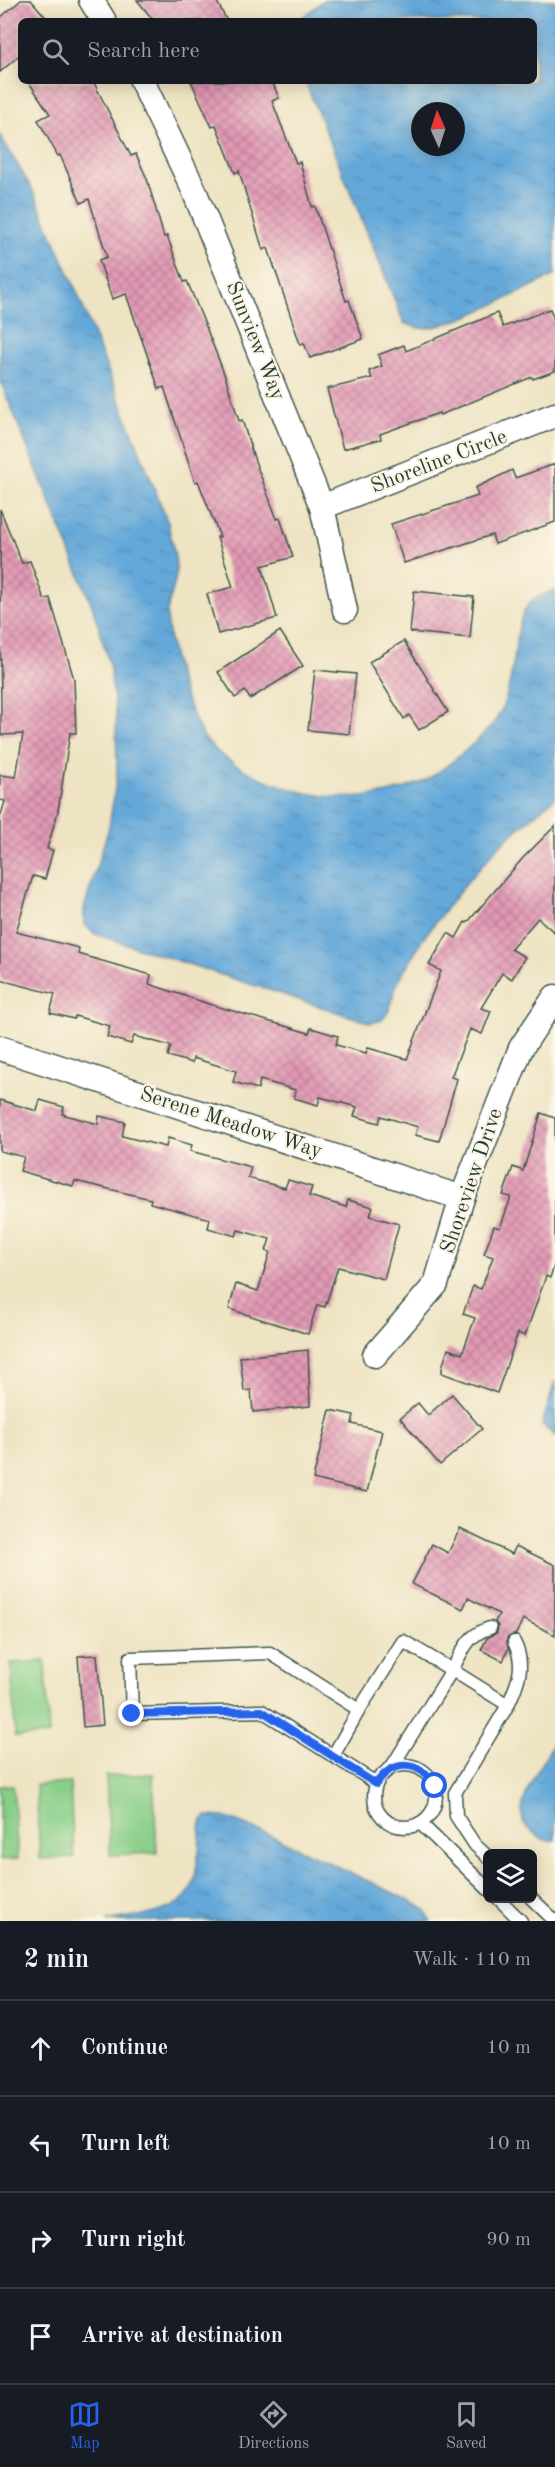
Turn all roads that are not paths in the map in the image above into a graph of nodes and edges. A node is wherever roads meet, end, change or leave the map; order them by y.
1 (91, 0) edge
2 (102, 18) edge
3 (143, 84) edge
4 (555, 415) edge
5 (322, 507) junction
6 (345, 610) dead end
7 (555, 997) edge
8 (0, 1048) edge
9 (462, 1198) junction
10 (375, 1354) dead end
11 (490, 1628) dead end
12 (514, 1642) dead end
13 (452, 1670) junction
14 (508, 1705) junction
15 (359, 1710) junction
16 (333, 1756) junction
17 (391, 1768) junction
18 (376, 1784) junction
19 (455, 1793) junction
20 (436, 1797) junction
21 (420, 1823) junction
22 (483, 1852) edge
23 (483, 1884) edge
24 (502, 1903) edge
25 (535, 1903) edge
26 (520, 1921) edge
27 (555, 1921) edge

1 - 2 street
3 - 5 street, Sunview Way
4 - 5 street, Shoreline Circle
5 - 6 street, Sunview Way
7 - 9 street, Shoreview Drive
8 - 9 street, Serene Meadow Way
9 - 10 street, Shoreview Drive
11 - 13 lane
12 - 14 lane
13 - 14 lane
13 - 15 lane
13 - 17 lane
14 - 19 lane
15 - 16 lane
15 - 16 lane
16 - 18 lane
17 - 18 lane
17 - 20 lane
18 - 21 lane
19 - 20 lane
19 - 22 lane
20 - 21 lane
21 - 23 lane
24 - 26 lane
25 - 27 lane

